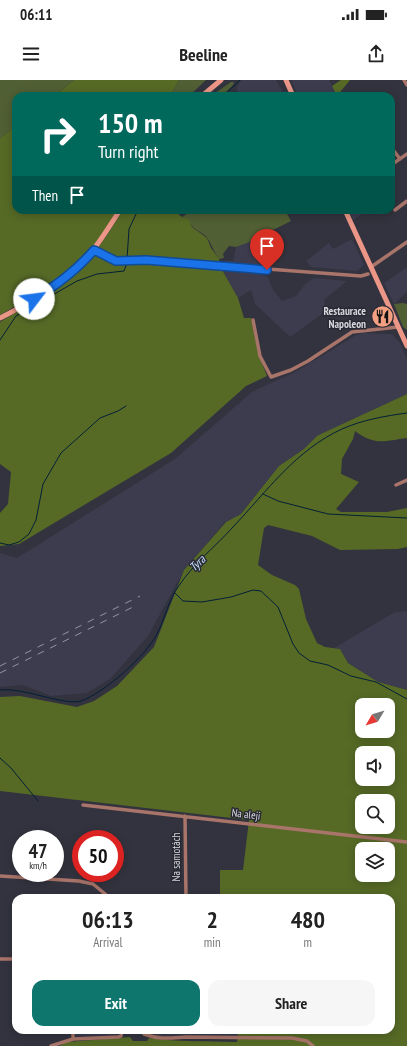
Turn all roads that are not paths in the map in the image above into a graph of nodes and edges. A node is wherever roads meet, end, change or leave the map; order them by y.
1 (221, 80) edge
2 (286, 80) edge
3 (404, 80) edge
4 (407, 85) edge
5 (207, 92) edge
6 (291, 92) edge
7 (395, 152) edge
8 (407, 154) edge
9 (400, 159) junction
10 (395, 162) edge
11 (407, 201) edge
12 (395, 210) dead end
13 (117, 214) edge
14 (347, 214) edge
15 (407, 242) edge
16 (94, 250) junction
17 (371, 267) junction
18 (368, 274) dead end
19 (0, 318) edge
20 (253, 320) dead end
21 (398, 327) junction
22 (405, 336) edge
23 (407, 346) edge
24 (407, 480) edge
25 (396, 485) dead end
26 (83, 805) dead end
27 (185, 816) junction
28 (407, 842) edge
29 (0, 876) edge
30 (105, 894) edge
31 (186, 894) edge
32 (0, 959) edge
33 (12, 960) edge
34 (73, 1034) edge
35 (121, 1034) edge
36 (144, 1034) edge
37 (73, 1039) junction
38 (51, 1046) edge
39 (313, 1046) edge

1 - 5 main road
2 - 6 main road
3 - 4 street
7 - 9 street
8 - 9 street
9 - 10 street
11 - 12 street
13 - 16 main road
14 - 17 main road
15 - 17 street
16 - 18 street
16 - 19 main road
17 - 21 main road
20 - 21 street
21 - 22 main road
22 - 23 main road
24 - 25 street
26 - 27 street, Na aleji
27 - 28 street, Na aleji
27 - 31 street, Na samotách
29 - 30 street
32 - 33 street
34 - 37 street
35 - 37 street
36 - 39 street
37 - 38 street

